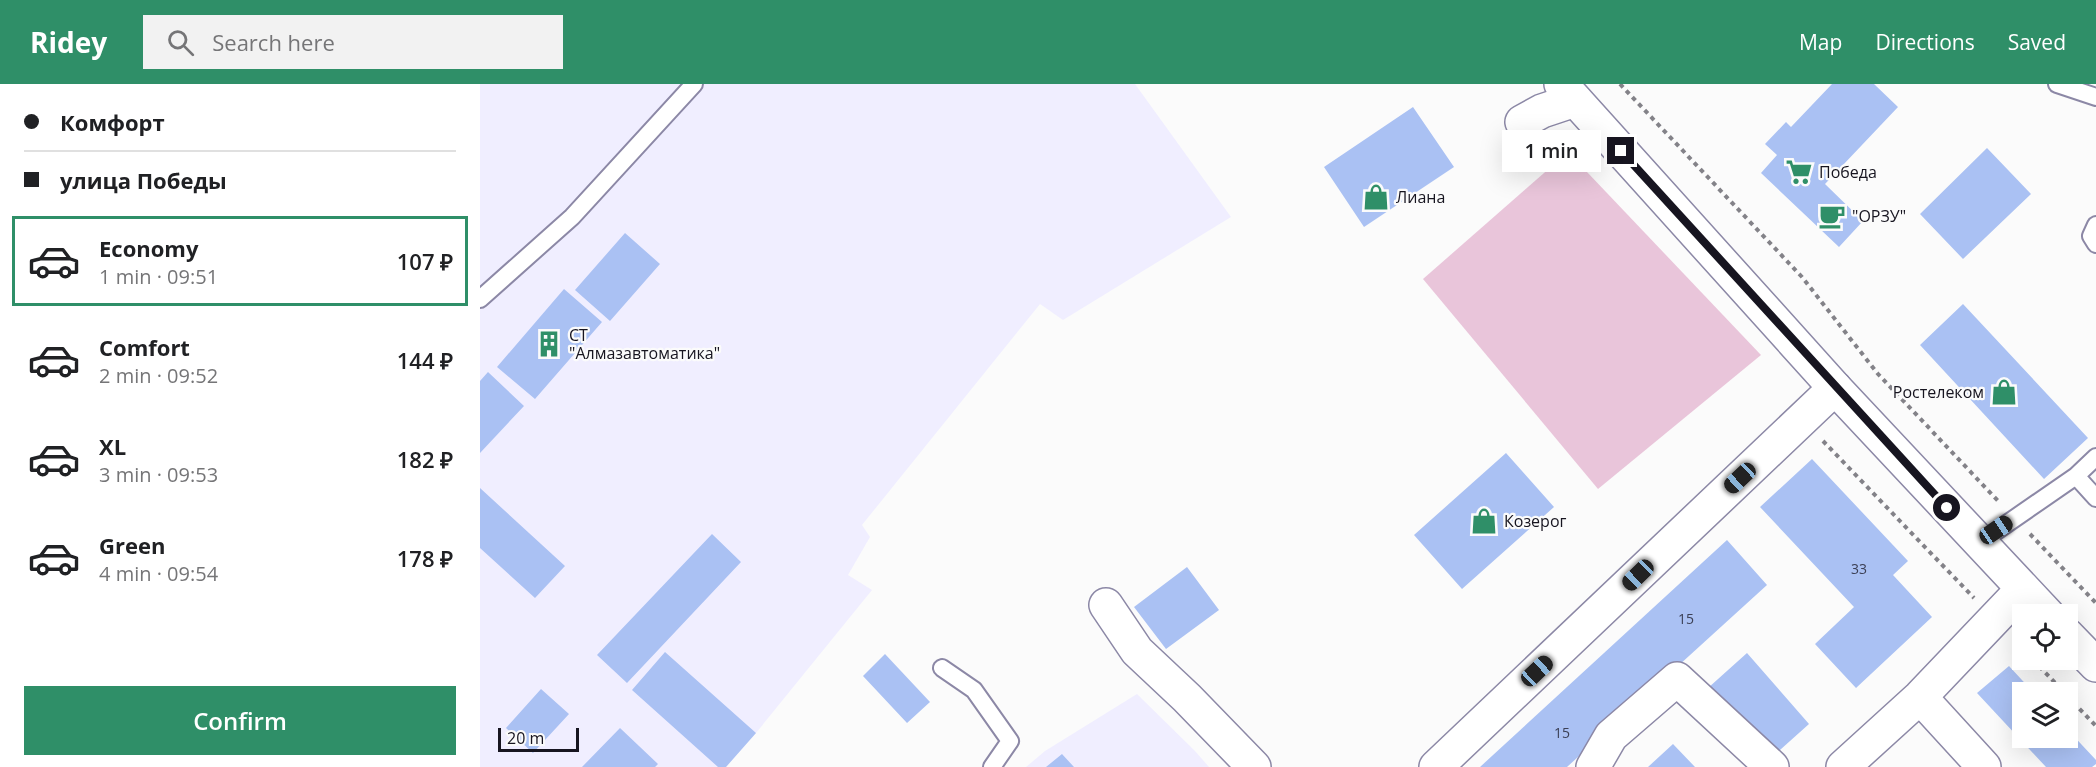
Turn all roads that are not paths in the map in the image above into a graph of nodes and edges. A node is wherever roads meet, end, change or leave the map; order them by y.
1 (694, 84) edge
2 (2057, 84) edge
3 (1568, 92) edge
4 (2096, 97) edge
5 (1522, 122) dead end
6 (2096, 225) edge
7 (2096, 244) edge
8 (483, 293) edge
9 (1835, 388) junction
10 (2096, 457) edge
11 (2076, 476) junction
12 (2096, 498) edge
13 (1979, 543) junction
14 (2023, 589) junction
15 (2037, 604) edge
16 (1106, 605) dead end
17 (2078, 646) edge
18 (2096, 665) edge
19 (942, 668) dead end
20 (1920, 697) junction
21 (992, 767) edge
22 (1254, 767) edge
23 (1436, 767) edge
24 (1593, 767) edge
25 (1772, 767) edge
26 (1843, 767) edge
27 (1984, 767) edge

1 - 8 lane
2 - 4 lane
3 - 5 street
3 - 9 street
6 - 7 lane
9 - 13 street
9 - 23 street
10 - 11 lane
11 - 12 lane
11 - 13 lane
13 - 14 street
14 - 15 street
14 - 20 street
16 - 22 street
17 - 18 street
19 - 21 lane
20 - 26 street
20 - 27 street
24 - 25 street

